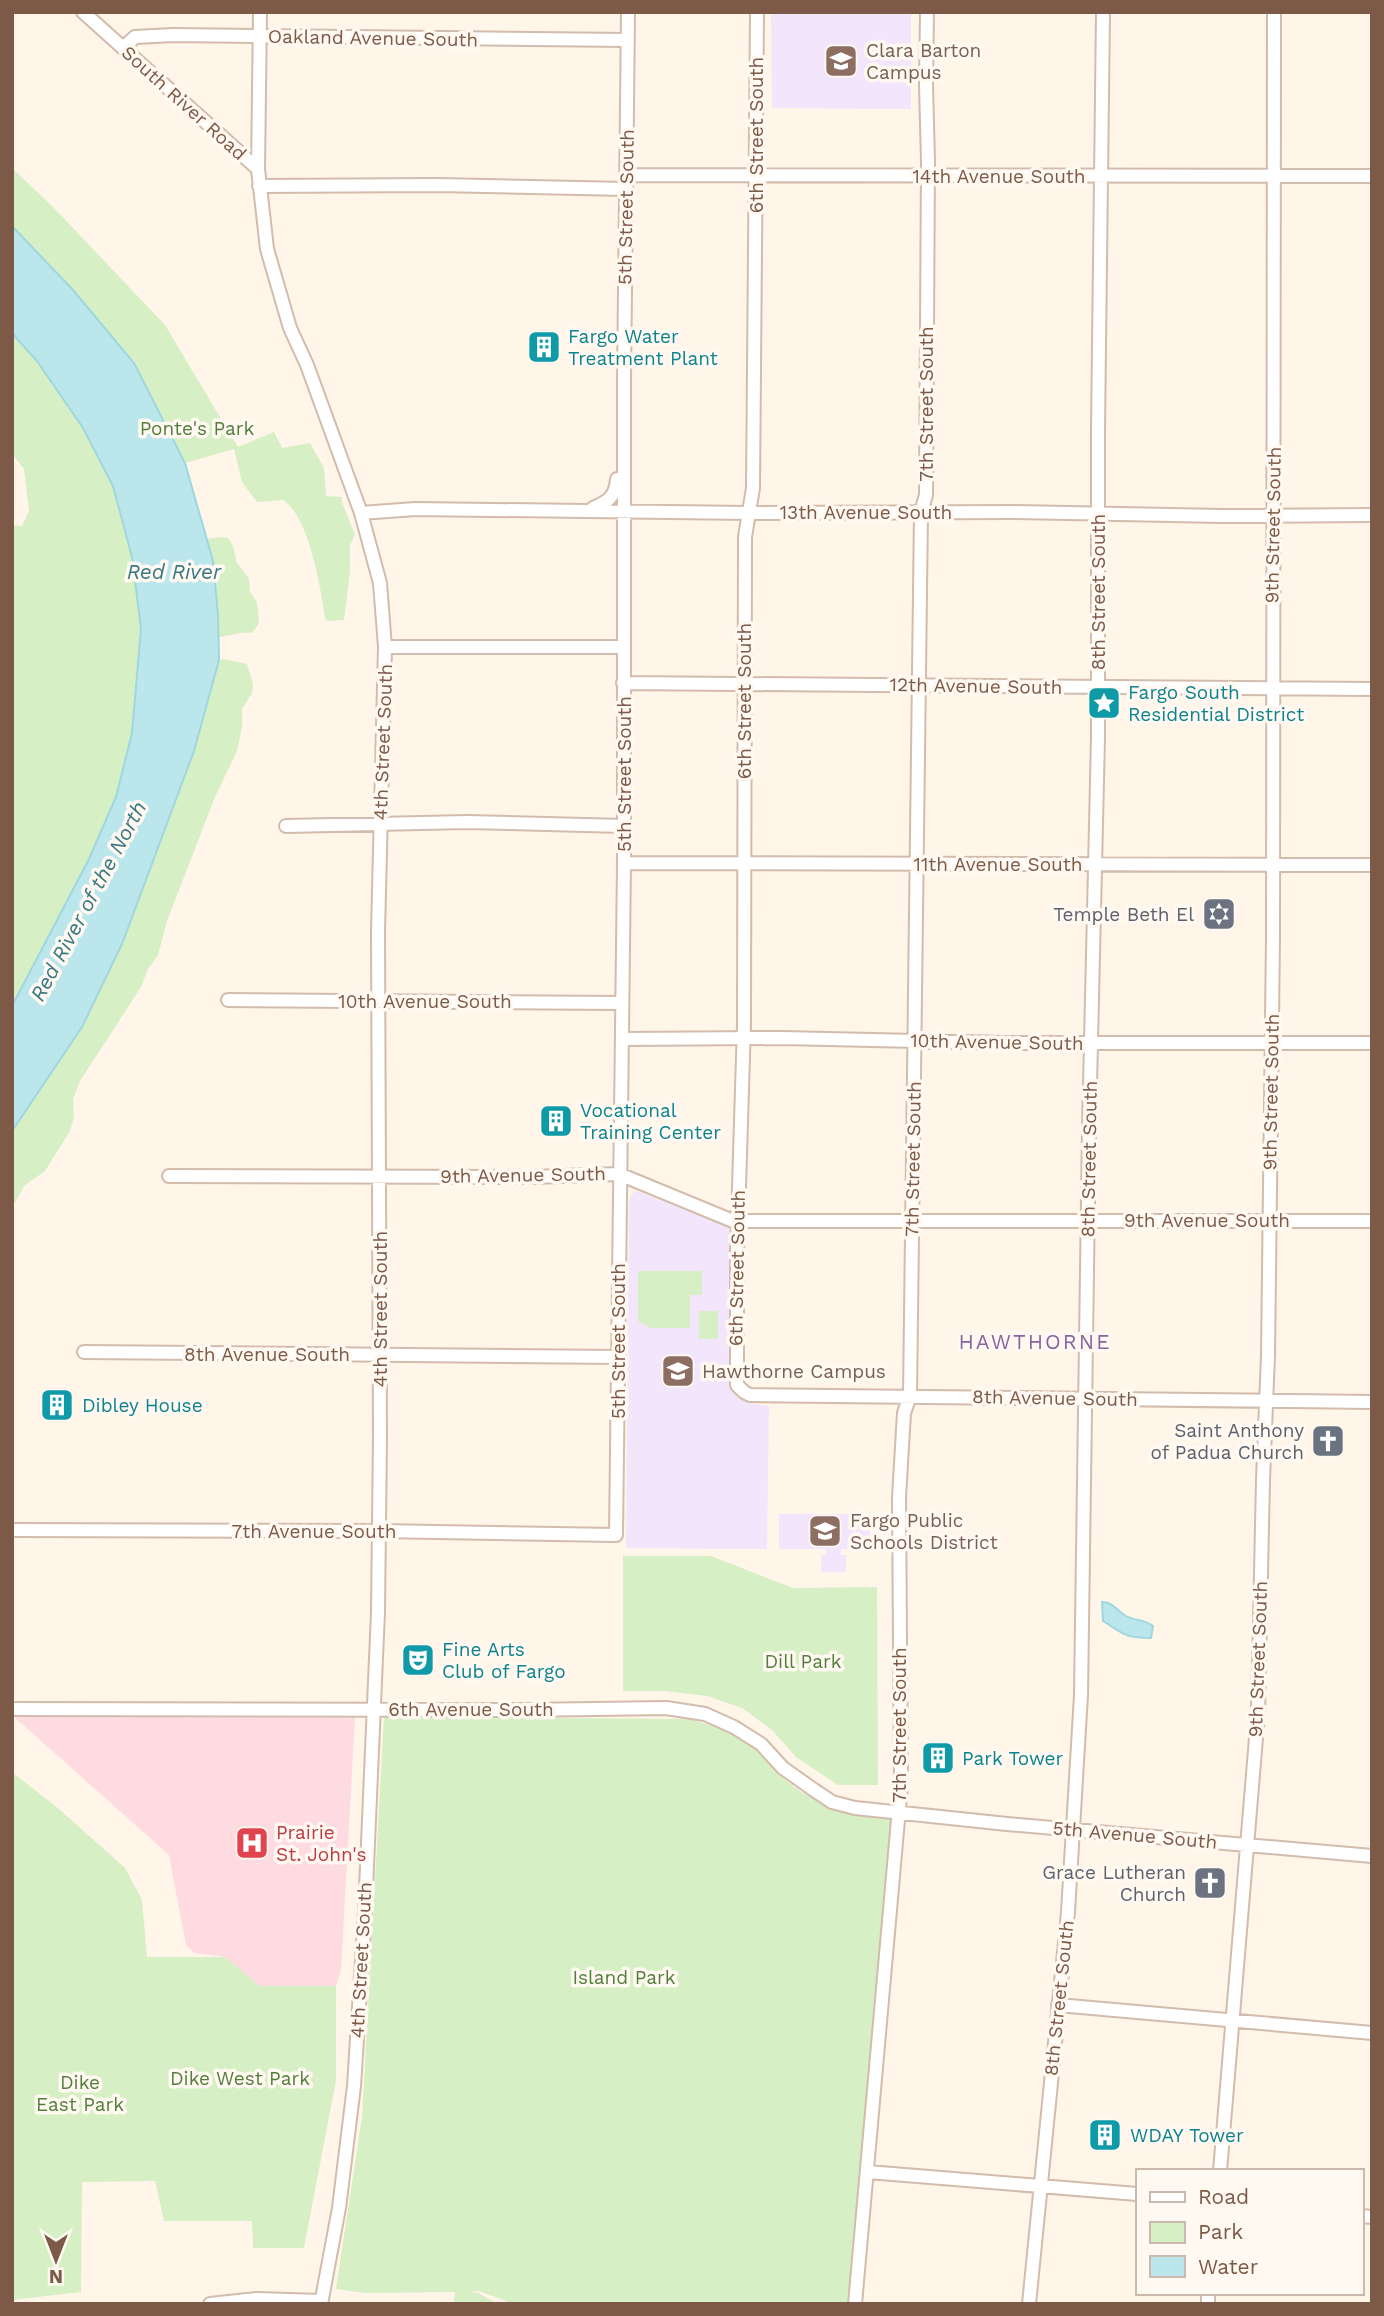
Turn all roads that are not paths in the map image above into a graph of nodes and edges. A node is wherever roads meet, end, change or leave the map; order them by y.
1 (83, 12) edge
2 (260, 12) edge
3 (628, 12) edge
4 (757, 12) edge
5 (927, 12) edge
6 (1103, 12) edge
7 (1275, 12) edge
8 (260, 37) junction
9 (628, 40) junction
10 (123, 48) junction
11 (258, 169) junction
12 (626, 175) junction
13 (757, 175) junction
14 (928, 176) junction
15 (1101, 176) junction
16 (1275, 176) junction
17 (1372, 176) edge
18 (259, 186) junction
19 (626, 189) junction
20 (290, 328) joint
21 (624, 417) junction
22 (587, 510) junction
23 (623, 510) junction
24 (921, 512) junction
25 (361, 513) junction
26 (749, 513) junction
27 (1098, 513) junction
28 (1372, 515) edge
29 (1273, 516) junction
30 (624, 647) junction
31 (385, 648) junction
32 (623, 683) junction
33 (744, 684) junction
34 (919, 686) junction
35 (1098, 687) junction
36 (1272, 689) junction
37 (1372, 689) edge
38 (380, 824) junction
39 (286, 826) dead end
40 (624, 826) junction
41 (624, 863) junction
42 (744, 863) junction
43 (1095, 863) junction
44 (917, 864) junction
45 (1273, 864) junction
46 (1372, 865) edge
47 (228, 1000) dead end
48 (379, 1001) junction
49 (622, 1003) junction
50 (744, 1038) junction
51 (622, 1039) junction
52 (915, 1041) junction
53 (1271, 1043) junction
54 (1372, 1043) edge
55 (1091, 1044) junction
56 (620, 1174) junction
57 (169, 1176) dead end
58 (380, 1176) junction
59 (912, 1220) junction
60 (1087, 1220) junction
61 (1269, 1220) junction
62 (738, 1221) junction
63 (1372, 1221) edge
64 (84, 1352) dead end
65 (380, 1354) junction
66 (619, 1357) junction
67 (740, 1389) joint
68 (911, 1396) junction
69 (1085, 1399) junction
70 (1266, 1401) junction
71 (1372, 1402) edge
72 (12, 1530) edge
73 (378, 1531) junction
74 (616, 1535) joint
75 (12, 1709) edge
76 (374, 1709) junction
77 (899, 1812) junction
78 (1072, 1830) junction
79 (1248, 1846) junction
80 (1372, 1856) edge
81 (1058, 2005) junction
82 (1234, 2021) junction
83 (1372, 2033) edge
84 (1220, 2169) edge
85 (867, 2172) junction
86 (1040, 2186) junction
87 (1136, 2194) edge
88 (321, 2302) edge
89 (210, 2304) edge
90 (855, 2304) edge
91 (1029, 2304) edge

1 - 10 street, South River Road
2 - 8 street
3 - 9 street, 5th Street South
4 - 13 street, 6th Street South
5 - 14 street, 7th Street South
6 - 15 street, 8th Street South
7 - 16 street, 9th Street South
8 - 9 street, Oakland Avenue South
8 - 10 street, Oakland Avenue South
8 - 11 street
9 - 12 street, 5th Street South
10 - 11 street, South River Road
11 - 18 street, South River Road
12 - 13 street, 14th Avenue South
12 - 19 street, 5th Street South
13 - 14 street, 14th Avenue South
13 - 26 street, 6th Street South
14 - 15 street, 14th Avenue South
14 - 24 street, 7th Street South
15 - 16 street, 14th Avenue South
15 - 27 street, 8th Street South
16 - 17 street, 14th Avenue South
16 - 29 street, 9th Street South
18 - 19 street
18 - 20 street, South River Road
19 - 21 street, 5th Street South
20 - 25 street, 4th Street South
21 - 22 street
21 - 23 street, 5th Street South
22 - 23 street, 13th Avenue South
22 - 25 street, 13th Avenue South
23 - 26 street, 13th Avenue South
23 - 30 street, 5th Street South
24 - 26 street, 13th Avenue South
24 - 27 street, 13th Avenue South
24 - 34 street, 7th Street South
25 - 31 street, 4th Street South
26 - 33 street, 6th Street South
27 - 29 street, 13th Avenue South
27 - 35 street, 8th Street South
28 - 29 street, 13th Avenue South
29 - 36 street, 9th Street South
30 - 31 street
30 - 32 street, 5th Street South
31 - 38 street, 4th Street South
32 - 33 street, 12th Avenue South
32 - 40 street, 5th Street South
33 - 34 street, 12th Avenue South
33 - 42 street, 6th Street South
34 - 35 street, 12th Avenue South
34 - 44 street, 7th Street South
35 - 36 street, 12th Avenue South
35 - 43 street, 8th Street South
36 - 37 street, 12th Avenue South
36 - 45 street, 9th Street South
38 - 39 street
38 - 40 street
38 - 48 street, 4th Street South
40 - 41 street, 5th Street South
41 - 42 street, 11th Avenue South
41 - 49 street, 5th Street South
42 - 44 street, 11th Avenue South
42 - 50 street, 6th Street South
43 - 44 street, 11th Avenue South
43 - 45 street, 11th Avenue South
43 - 55 street, 8th Street South
44 - 52 street, 7th Street South
45 - 46 street, 11th Avenue South
45 - 53 street, 9th Street South
47 - 48 street, 10th Avenue South
48 - 49 street, 10th Avenue South
48 - 58 street, 4th Street South
49 - 51 street, 5th Street South
50 - 51 street, 10th Avenue South
50 - 52 street, 10th Avenue South
50 - 62 street, 6th Street South
51 - 56 street, 5th Street South
52 - 55 street, 10th Avenue South
52 - 59 street, 7th Street South
53 - 54 street, 10th Avenue South
53 - 55 street, 10th Avenue South
53 - 61 street, 9th Street South
55 - 60 street, 8th Street South
56 - 58 street, 9th Avenue South
56 - 62 street, 9th Avenue South
56 - 66 street, 5th Street South
57 - 58 street, 9th Avenue South
58 - 65 street, 4th Street South
59 - 60 street, 9th Avenue South
59 - 62 street, 9th Avenue South
59 - 68 street, 7th Street South
60 - 61 street, 9th Avenue South
60 - 69 street, 8th Street South
61 - 63 street, 9th Avenue South
61 - 70 street, 9th Street South
62 - 67 street, 6th Street South
64 - 65 street, 8th Avenue South
65 - 66 street, 8th Avenue South
65 - 73 street, 4th Street South
66 - 74 street, 5th Street South
67 - 68 street, 8th Avenue South
68 - 69 street, 8th Avenue South
68 - 77 street, 7th Street South
69 - 70 street, 8th Avenue South
69 - 78 street, 8th Street South
70 - 71 street, 8th Avenue South
70 - 79 street, 9th Street South
72 - 73 street, 7th Avenue South
73 - 74 street, 7th Avenue South
73 - 76 street, 4th Street South
75 - 76 street, 6th Avenue South
76 - 77 street, 6th Avenue South
76 - 88 street, 4th Street South
77 - 78 street, 5th Avenue South
77 - 85 street, 7th Street South
78 - 79 street, 5th Avenue South
78 - 81 street, 8th Street South
79 - 80 street, 5th Avenue South
79 - 82 street, 9th Street South
81 - 82 street
81 - 86 street, 8th Street South
82 - 83 street
82 - 84 street, 9th Street South
85 - 86 street
85 - 90 street, 7th Street South
86 - 87 street
86 - 91 street, 8th Street South
88 - 89 street

